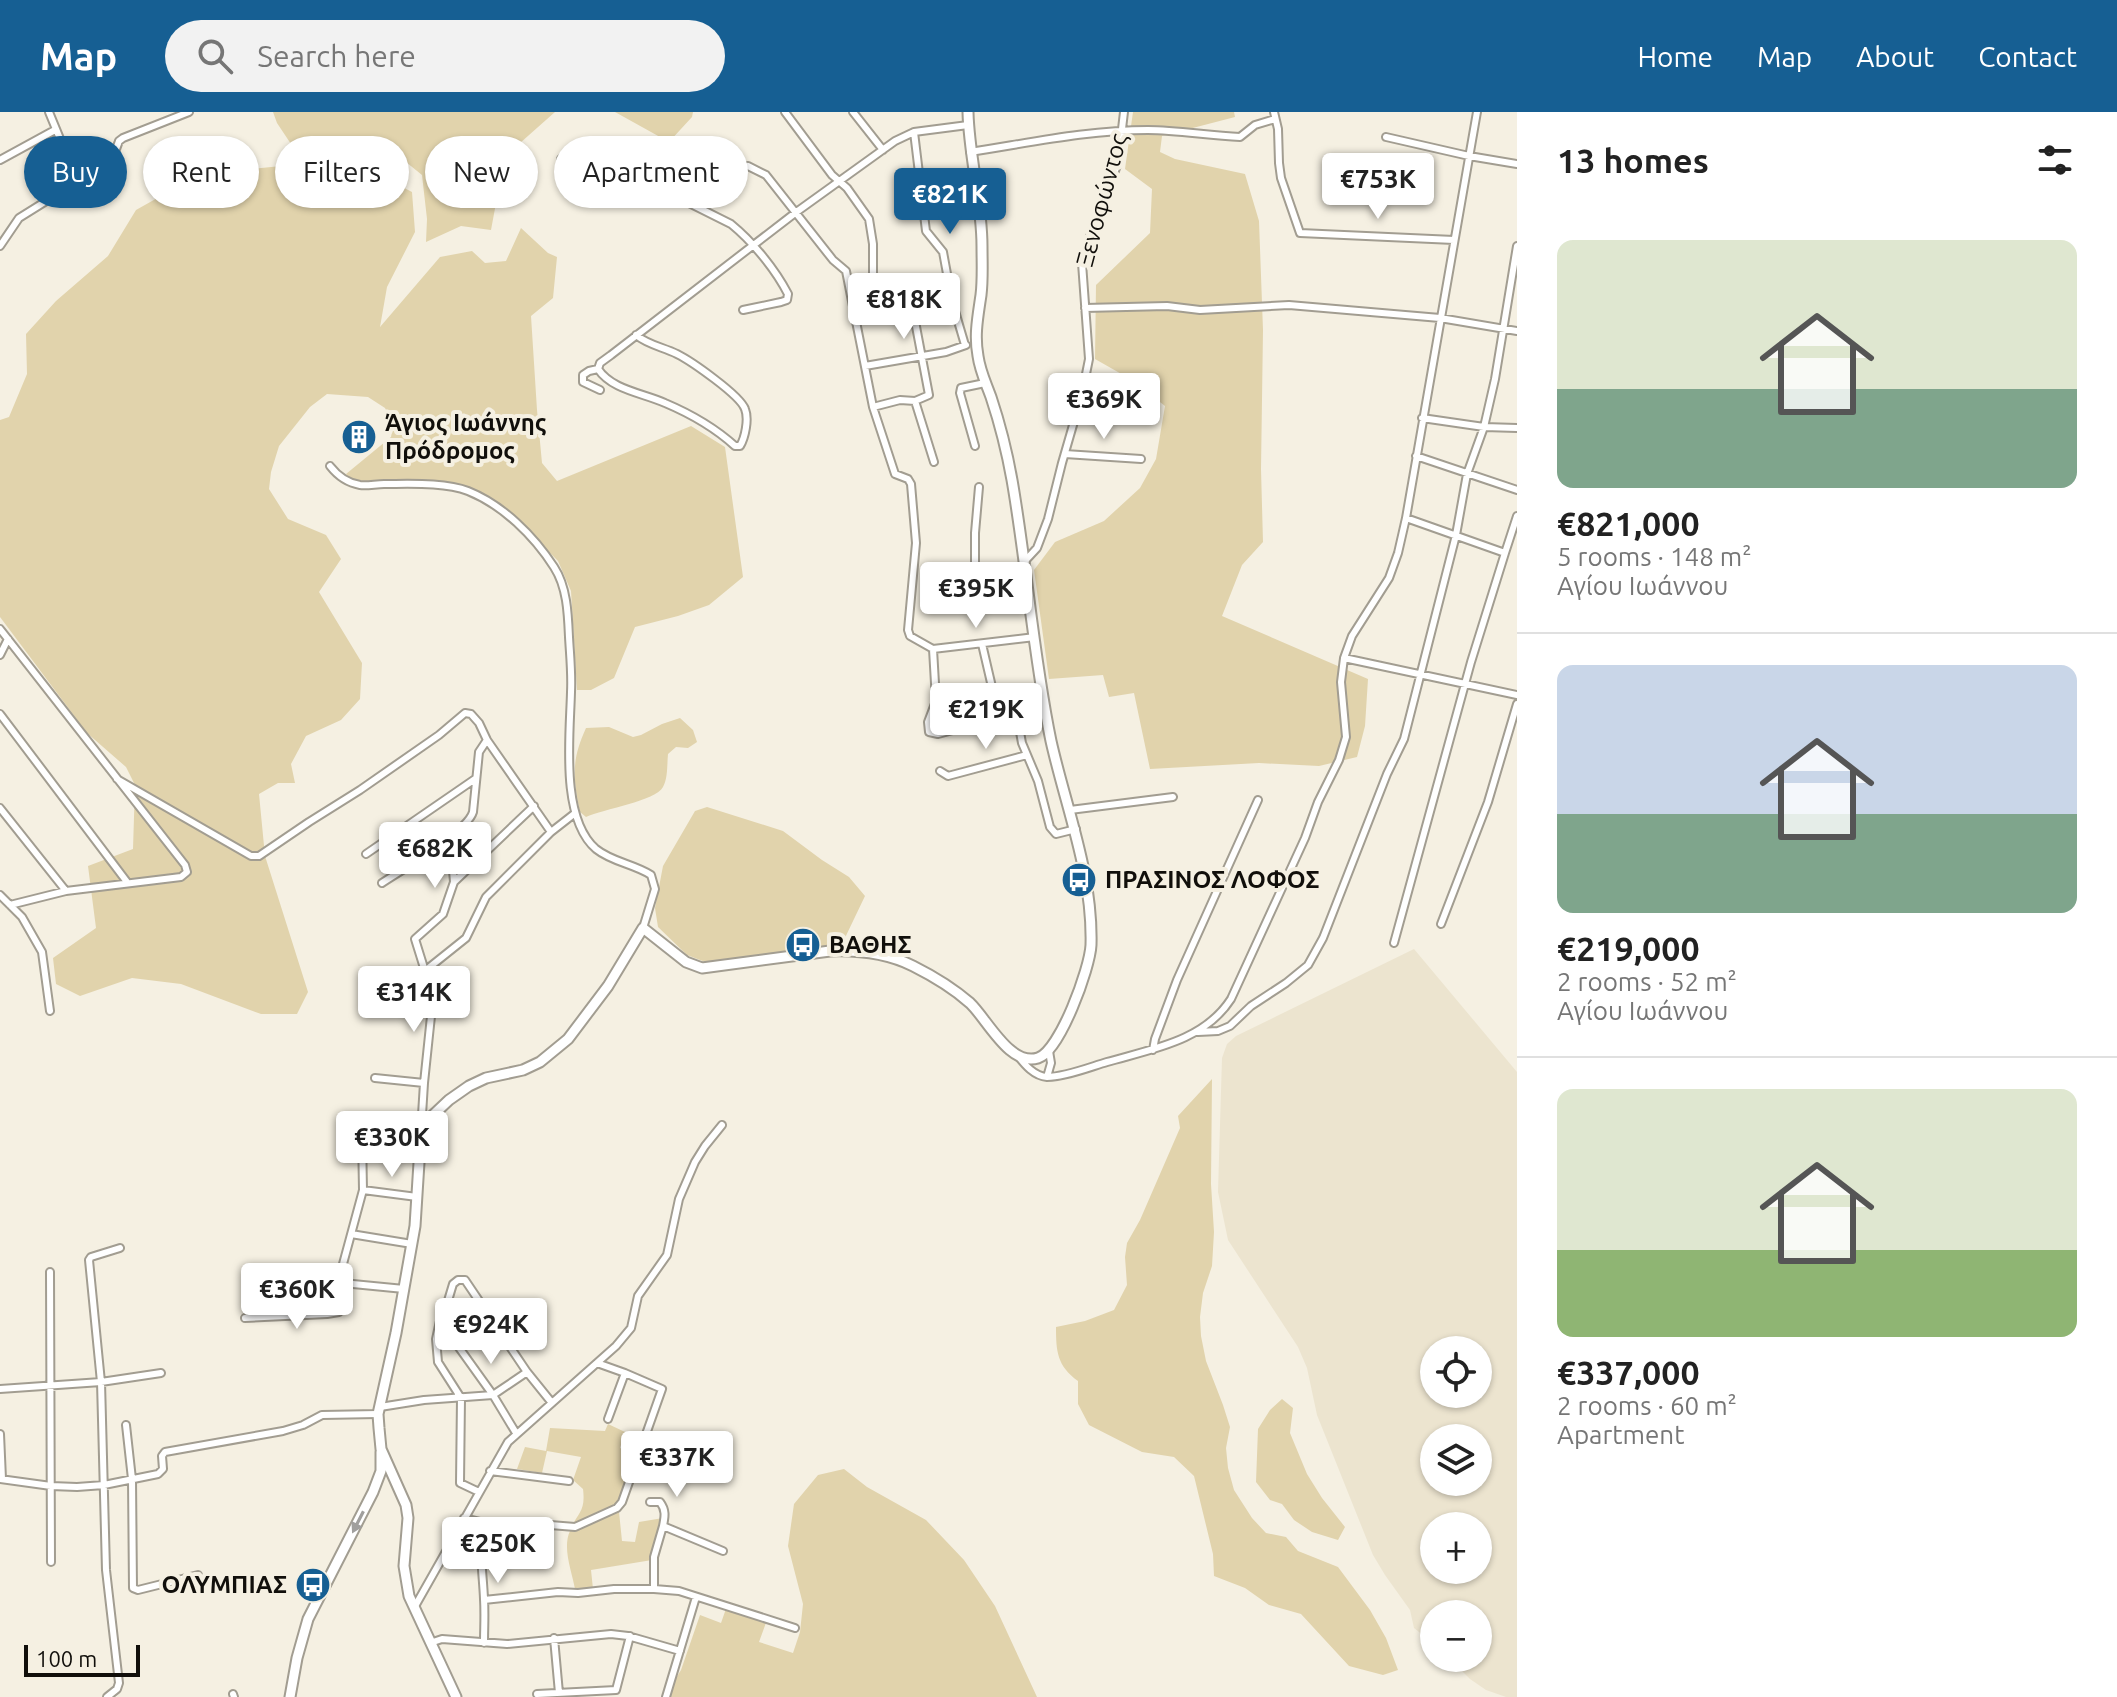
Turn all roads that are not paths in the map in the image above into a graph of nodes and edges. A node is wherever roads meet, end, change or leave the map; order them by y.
1 (49, 112) edge
2 (189, 112) edge
3 (785, 112) edge
4 (853, 112) edge
5 (968, 112) edge
6 (1124, 112) edge
7 (1477, 112) edge
8 (1275, 116) edge
9 (968, 125) junction
10 (55, 130) junction
11 (1122, 131) junction
12 (914, 132) junction
13 (58, 136) edge
14 (127, 136) edge
15 (1386, 137) dead end
16 (883, 150) junction
17 (970, 152) junction
18 (1469, 156) junction
19 (0, 160) edge
20 (1517, 164) edge
21 (748, 166) dead end
22 (839, 181) junction
23 (34, 208) edge
24 (697, 208) edge
25 (795, 213) junction
26 (1454, 240) junction
27 (0, 246) edge
28 (753, 246) junction
29 (1517, 246) edge
30 (873, 280) dead end
31 (911, 285) dead end
32 (1085, 308) junction
33 (743, 310) dead end
34 (1440, 318) junction
35 (1503, 329) junction
36 (1517, 331) edge
37 (636, 335) junction
38 (976, 340) junction
39 (965, 345) junction
40 (922, 357) junction
41 (865, 366) junction
42 (598, 369) junction
43 (985, 383) junction
44 (600, 390) dead end
45 (915, 401) junction
46 (873, 407) junction
47 (1076, 412) junction
48 (1422, 418) junction
49 (1124, 419) dead end
50 (1484, 427) junction
51 (1517, 428) edge
52 (975, 446) dead end
53 (1065, 454) junction
54 (1416, 456) junction
55 (1141, 459) dead end
56 (934, 462) dead end
57 (330, 466) dead end
58 (1467, 474) junction
59 (979, 487) dead end
60 (1517, 490) edge
61 (1517, 516) edge
62 (1406, 518) junction
63 (1456, 535) junction
64 (1505, 553) junction
65 (1024, 562) junction
66 (1027, 581) junction
67 (0, 629) edge
68 (1035, 637) junction
69 (8, 639) junction
70 (982, 644) junction
71 (933, 649) junction
72 (0, 655) edge
73 (1344, 658) junction
74 (1420, 675) junction
75 (1465, 685) junction
76 (1517, 695) edge
77 (1517, 704) edge
78 (0, 714) edge
79 (1008, 715) junction
80 (487, 740) junction
81 (1027, 755) junction
82 (940, 771) dead end
83 (117, 779) junction
84 (475, 779) junction
85 (1173, 797) dead end
86 (1258, 800) dead end
87 (534, 806) junction
88 (0, 808) edge
89 (1070, 810) junction
90 (574, 814) junction
91 (1076, 829) junction
92 (551, 832) junction
93 (450, 837) junction
94 (366, 854) dead end
95 (127, 882) junction
96 (454, 882) junction
97 (382, 883) dead end
98 (66, 891) junction
99 (0, 895) edge
100 (10, 905) junction
101 (1441, 924) dead end
102 (643, 928) junction
103 (1394, 943) dead end
104 (426, 970) junction
105 (50, 1011) dead end
106 (1196, 1032) junction
107 (1153, 1050) junction
108 (1049, 1051) junction
109 (1018, 1056) junction
110 (1047, 1077) junction
111 (375, 1078) dead end
112 (424, 1083) junction
113 (722, 1125) dead end
114 (421, 1131) junction
115 (363, 1190) junction
116 (417, 1197) junction
117 (351, 1234) junction
118 (412, 1244) junction
119 (120, 1248) dead end
120 (50, 1272) dead end
121 (312, 1280) dead end
122 (340, 1281) junction
123 (404, 1289) junction
124 (245, 1318) dead end
125 (440, 1321) junction
126 (597, 1363) junction
127 (527, 1372) junction
128 (161, 1373) dead end
129 (625, 1373) junction
130 (101, 1382) junction
131 (50, 1385) junction
132 (0, 1389) edge
133 (493, 1395) junction
134 (461, 1398) junction
135 (552, 1403) junction
136 (379, 1410) junction
137 (608, 1419) dead end
138 (126, 1425) dead end
139 (516, 1433) junction
140 (0, 1434) edge
141 (381, 1449) junction
142 (490, 1471) junction
143 (1, 1479) edge
144 (132, 1479) junction
145 (569, 1481) dead end
146 (104, 1485) junction
147 (51, 1486) junction
148 (479, 1492) junction
149 (650, 1502) dead end
150 (464, 1518) junction
151 (485, 1524) junction
152 (663, 1526) junction
153 (723, 1551) dead end
154 (51, 1562) dead end
155 (198, 1575) dead end
156 (654, 1589) junction
157 (696, 1597) junction
158 (484, 1600) junction
159 (414, 1608) junction
160 (795, 1628) dead end
161 (630, 1636) junction
162 (554, 1638) junction
163 (430, 1643) junction
164 (484, 1643) junction
165 (680, 1651) junction
166 (559, 1693) junction
167 (537, 1694) dead end
168 (107, 1697) edge
169 (290, 1697) edge
170 (456, 1697) edge
171 (666, 1697) edge

1 - 10 street
2 - 14 street
3 - 22 street
4 - 16 street
5 - 9 street
6 - 11 street, Ξενοφώντος
7 - 18 street
8 - 11 street
8 - 26 street
9 - 12 street
9 - 17 street
10 - 13 street
10 - 19 street
11 - 17 street
11 - 32 street, Ξενοφώντος
12 - 16 street
12 - 39 street
15 - 18 street
16 - 22 street
17 - 38 street
18 - 20 street
18 - 26 street
21 - 25 street
22 - 25 street
22 - 30 street
23 - 27 street
24 - 28 street
25 - 28 street
25 - 41 street
26 - 34 street
28 - 33 street
28 - 37 street
29 - 35 street
31 - 40 street
32 - 34 street
32 - 47 street, Ξενοφώντος
34 - 35 street
34 - 48 street
35 - 36 street
35 - 50 street
37 - 42 street
37 - 42 street
38 - 39 street
38 - 43 street
39 - 40 street
40 - 41 street
40 - 45 street
41 - 46 street
42 - 44 street
43 - 52 street
43 - 65 street
45 - 46 street
45 - 56 street
46 - 71 street
47 - 49 street
47 - 53 street, Ξενοφώντος
48 - 50 street
48 - 54 street
50 - 51 street
50 - 58 street
53 - 55 street
53 - 65 street, Ξενοφώντος
54 - 58 street
54 - 62 street
57 - 90 street
58 - 60 street
58 - 63 street
59 - 66 street
61 - 64 street
62 - 63 street
62 - 73 street
63 - 64 street
63 - 74 street
64 - 75 street
65 - 66 street
66 - 68 street
67 - 69 street
68 - 70 street
68 - 89 street
69 - 72 street
69 - 83 street
70 - 71 street
70 - 79 street
71 - 79 street
73 - 74 street
73 - 106 street
74 - 75 street
74 - 106 street
75 - 76 street
75 - 103 street
77 - 101 street
78 - 95 street
79 - 81 street
80 - 83 street
80 - 84 street
80 - 87 street
81 - 82 street
81 - 91 street
83 - 95 street
84 - 93 street
84 - 94 street
85 - 89 street
86 - 107 street
87 - 92 street
87 - 96 street
88 - 98 street
89 - 91 street
90 - 92 street
90 - 102 street
91 - 108 street
92 - 104 street
93 - 96 street
93 - 97 street
95 - 98 street
96 - 104 street
98 - 100 street
99 - 100 street
100 - 105 street
102 - 109 street
102 - 114 street
104 - 112 street
106 - 107 street
107 - 110 street
108 - 109 street
108 - 110 street
109 - 110 street
111 - 112 street
112 - 114 street
113 - 126 street
114 - 115 street
114 - 116 street
115 - 116 street
115 - 117 street
116 - 118 street
117 - 118 street
117 - 122 street
118 - 123 street
119 - 130 street
120 - 131 street
121 - 122 street
122 - 123 street
122 - 124 street
123 - 136 street
125 - 127 street
125 - 133 street
125 - 134 street
126 - 129 street
126 - 135 street
127 - 133 street
127 - 135 street
128 - 130 street
129 - 137 street
129 - 151 street
130 - 131 street
130 - 146 street
131 - 132 street
131 - 147 street
133 - 134 street
133 - 139 street
134 - 136 street
134 - 148 street
135 - 139 street
136 - 141 street
136 - 144 street
138 - 144 street
139 - 142 street
140 - 143 street
141 - 159 street
141 -> 169 street
142 - 145 street
142 - 148 street
143 - 147 street
144 - 146 street
144 - 155 street
146 - 147 street
146 - 168 street
147 - 154 street
148 - 150 street
149 - 152 street
150 - 151 street
150 - 159 street
151 - 158 street
152 - 153 street
152 - 156 street
156 - 157 street
156 - 158 street
157 - 160 street
157 - 165 street
158 - 164 street
159 - 163 street
161 - 162 street
161 - 165 street
161 - 166 street
162 - 164 street
162 - 166 street
163 - 164 street
163 - 170 street
165 - 171 street
166 - 167 street

